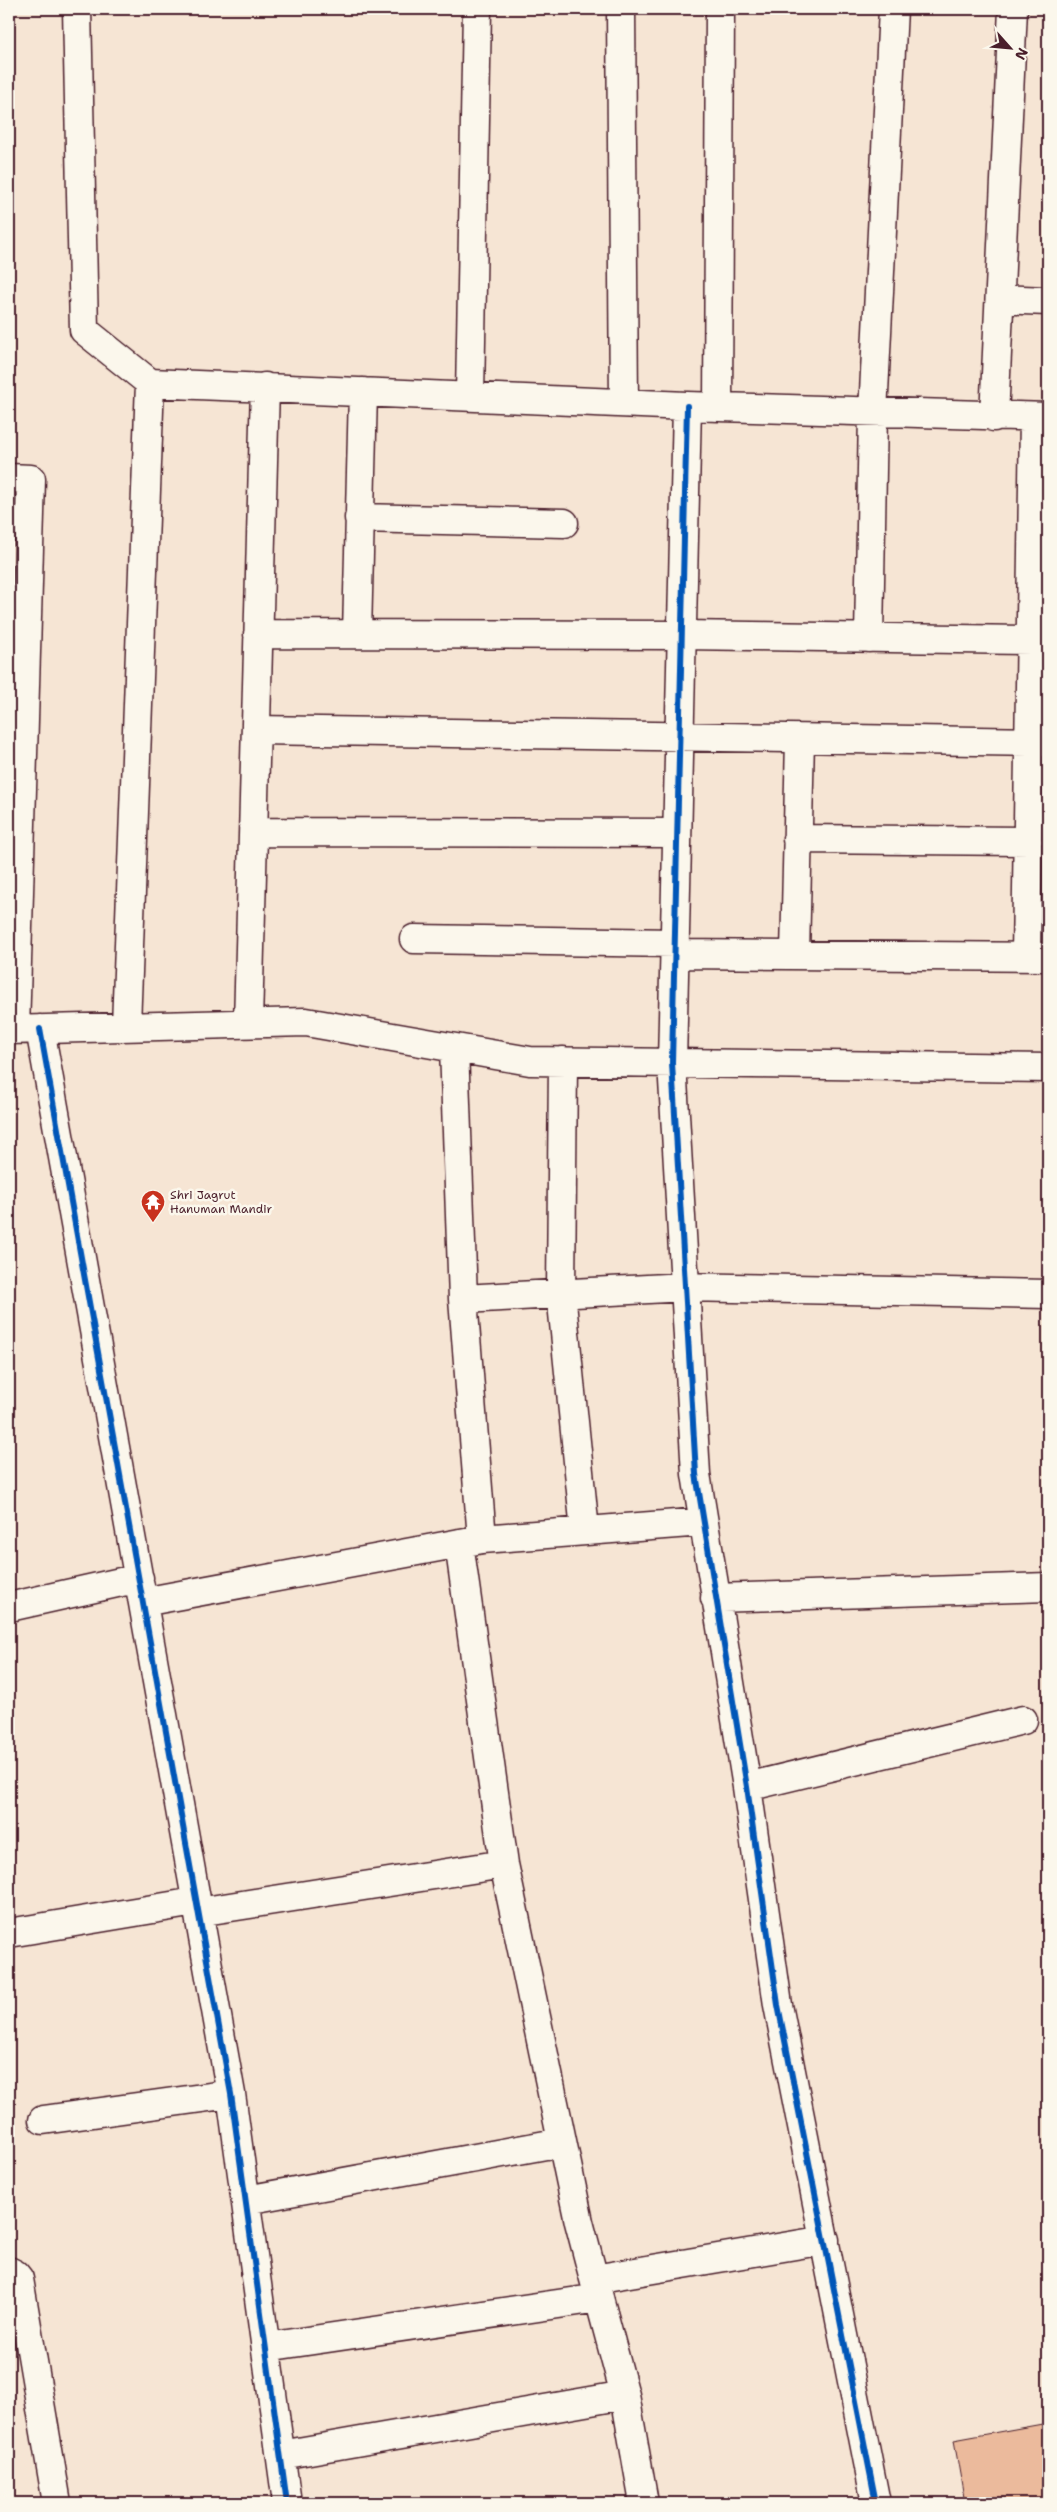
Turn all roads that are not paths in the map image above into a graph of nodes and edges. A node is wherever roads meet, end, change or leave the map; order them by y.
1 (77, 9) edge
2 (477, 9) edge
3 (621, 9) edge
4 (720, 9) edge
5 (893, 9) edge
6 (1013, 9) edge
7 (1000, 299) junction
8 (1048, 300) edge
9 (150, 382) junction
10 (265, 387) junction
11 (363, 392) junction
12 (470, 396) junction
13 (624, 403) junction
14 (687, 406) junction
15 (718, 407) junction
16 (873, 412) junction
17 (994, 417) junction
18 (1041, 417) edge
19 (9, 478) edge
20 (359, 518) junction
21 (564, 523) dead end
22 (258, 634) junction
23 (356, 634) junction
24 (682, 635) junction
25 (868, 638) junction
26 (1031, 640) junction
27 (16, 726) edge
28 (256, 730) junction
29 (680, 737) junction
30 (800, 738) junction
31 (1039, 742) edge
32 (15, 830) edge
33 (254, 832) junction
34 (677, 833) junction
35 (797, 839) junction
36 (1028, 841) junction
37 (414, 939) dead end
38 (675, 948) junction
39 (795, 954) junction
40 (1037, 957) edge
41 (248, 1024) junction
42 (126, 1026) junction
43 (21, 1029) edge
44 (454, 1048) junction
45 (563, 1061) junction
46 (672, 1063) junction
47 (1048, 1068) edge
48 (685, 1286) junction
49 (561, 1293) junction
50 (1048, 1294) edge
51 (463, 1299) junction
52 (703, 1522) junction
53 (585, 1531) junction
54 (470, 1541) junction
55 (1048, 1587) edge
56 (141, 1590) junction
57 (715, 1598) junction
58 (9, 1607) edge
59 (1023, 1720) dead end
60 (747, 1787) junction
61 (504, 1864) junction
62 (197, 1907) junction
63 (9, 1933) edge
64 (231, 2094) junction
65 (43, 2120) dead end
66 (562, 2142) junction
67 (246, 2200) junction
68 (825, 2240) junction
69 (9, 2271) edge
70 (597, 2289) junction
71 (266, 2347) junction
72 (625, 2394) junction
73 (281, 2455) junction
74 (57, 2503) edge
75 (288, 2503) edge
76 (644, 2503) edge
77 (876, 2503) edge

1 - 9 street
2 - 12 street
3 - 13 street
4 - 15 street
5 - 16 street
6 - 7 street
7 - 8 street
7 - 17 street
9 - 10 street
9 - 42 street
10 - 11 street
10 - 22 street
11 - 12 street
11 - 20 street
12 - 13 street
13 - 14 street
14 - 15 street
14 - 24 street
15 - 16 street
16 - 17 street
16 - 25 street
17 - 18 street
18 - 26 street
19 - 27 street
20 - 21 street
20 - 23 street
22 - 23 street
22 - 28 street
23 - 24 street
24 - 25 street
24 - 29 street
25 - 26 street
26 - 31 street
27 - 32 street
28 - 29 street
28 - 33 street
29 - 30 street
29 - 34 street
30 - 31 street
30 - 35 street
31 - 36 street
32 - 43 street
33 - 34 street
33 - 41 street
34 - 38 street
35 - 36 street
35 - 39 street
36 - 40 street
37 - 38 street
38 - 39 street
38 - 46 street
39 - 40 street
41 - 42 street
41 - 44 street
42 - 43 street
43 - 56 street
44 - 45 street
44 - 51 street
45 - 46 street
45 - 49 street
46 - 47 street
46 - 48 street
48 - 49 street
48 - 50 street
48 - 52 street
49 - 51 street
49 - 53 street
51 - 54 street
52 - 53 street
52 - 57 street
53 - 54 street
54 - 56 street
54 - 61 street
55 - 57 street
56 - 58 street
56 - 62 street
57 - 60 street
59 - 60 street
60 - 68 street
61 - 62 street
61 - 66 street
62 - 63 street
62 - 64 street
64 - 65 street
64 - 67 street
66 - 67 street
66 - 70 street
67 - 71 street
68 - 70 street
68 - 77 street
69 - 74 street
70 - 71 street
70 - 72 street
71 - 73 street
72 - 73 street
72 - 76 street
73 - 75 street

